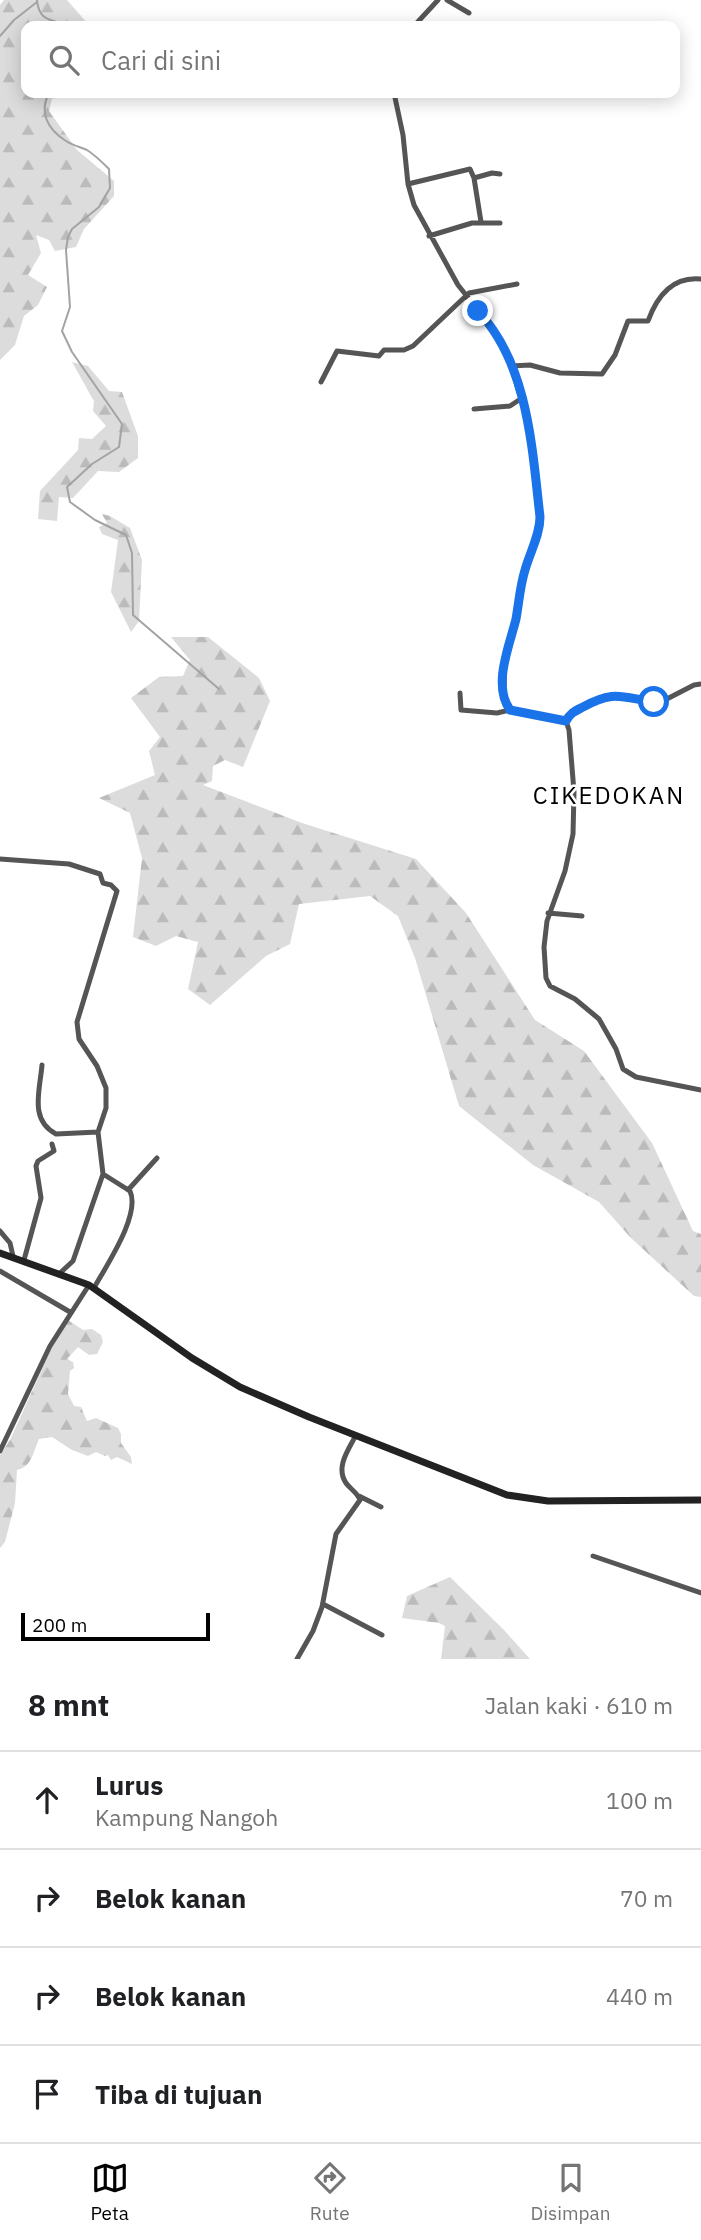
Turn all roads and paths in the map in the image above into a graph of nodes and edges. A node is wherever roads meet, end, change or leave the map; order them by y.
1 (439, 0) edge
2 (447, 0) edge
3 (469, 13) dead end
4 (420, 21) edge
5 (395, 98) edge
6 (500, 174) dead end
7 (474, 178) junction
8 (408, 184) junction
9 (481, 222) junction
10 (500, 223) dead end
11 (429, 236) junction
12 (701, 279) edge
13 (517, 284) dead end
14 (465, 295) junction
15 (511, 366) junction
16 (321, 382) dead end
17 (522, 398) junction
18 (474, 409) dead end
19 (701, 684) edge
20 (460, 692) dead end
21 (510, 710) junction
22 (566, 721) junction
23 (0, 859) edge
24 (548, 913) junction
25 (582, 916) dead end
26 (42, 1065) dead end
27 (701, 1090) edge
28 (98, 1132) junction
29 (52, 1144) dead end
30 (157, 1158) dead end
31 (103, 1174) junction
32 (128, 1190) junction
33 (0, 1231) edge
34 (0, 1253) edge
35 (13, 1256) junction
36 (24, 1260) junction
37 (0, 1271) edge
38 (60, 1273) junction
39 (91, 1287) junction
40 (70, 1312) junction
41 (353, 1434) junction
42 (0, 1451) edge
43 (359, 1496) junction
44 (701, 1500) edge
45 (381, 1507) dead end
46 (593, 1556) dead end
47 (701, 1593) edge
48 (323, 1604) junction
49 (382, 1634) dead end
50 (297, 1659) edge

1 - 4 street
2 - 3 street
5 - 8 street
6 - 7 street
7 - 8 street
7 - 9 street
8 - 11 street
9 - 10 street
9 - 11 street
11 - 14 street
12 - 15 street
13 - 14 street
14 - 15 street
14 - 16 street
15 - 17 street
17 - 18 street
17 - 21 street
19 - 22 street
20 - 21 street
21 - 22 street
22 - 24 street
23 - 28 street
24 - 25 street
24 - 27 street
26 - 28 street
28 - 31 street
29 - 36 street
30 - 32 street
31 - 32 street
31 - 38 street
32 - 39 street
33 - 35 street
34 - 35 main road
35 - 36 main road
36 - 38 main road
37 - 40 street
38 - 39 main road
39 - 40 street
39 - 41 main road
40 - 42 street
41 - 43 street
41 - 44 main road
43 - 45 street
43 - 48 street
46 - 47 street
48 - 49 street
48 - 50 street

